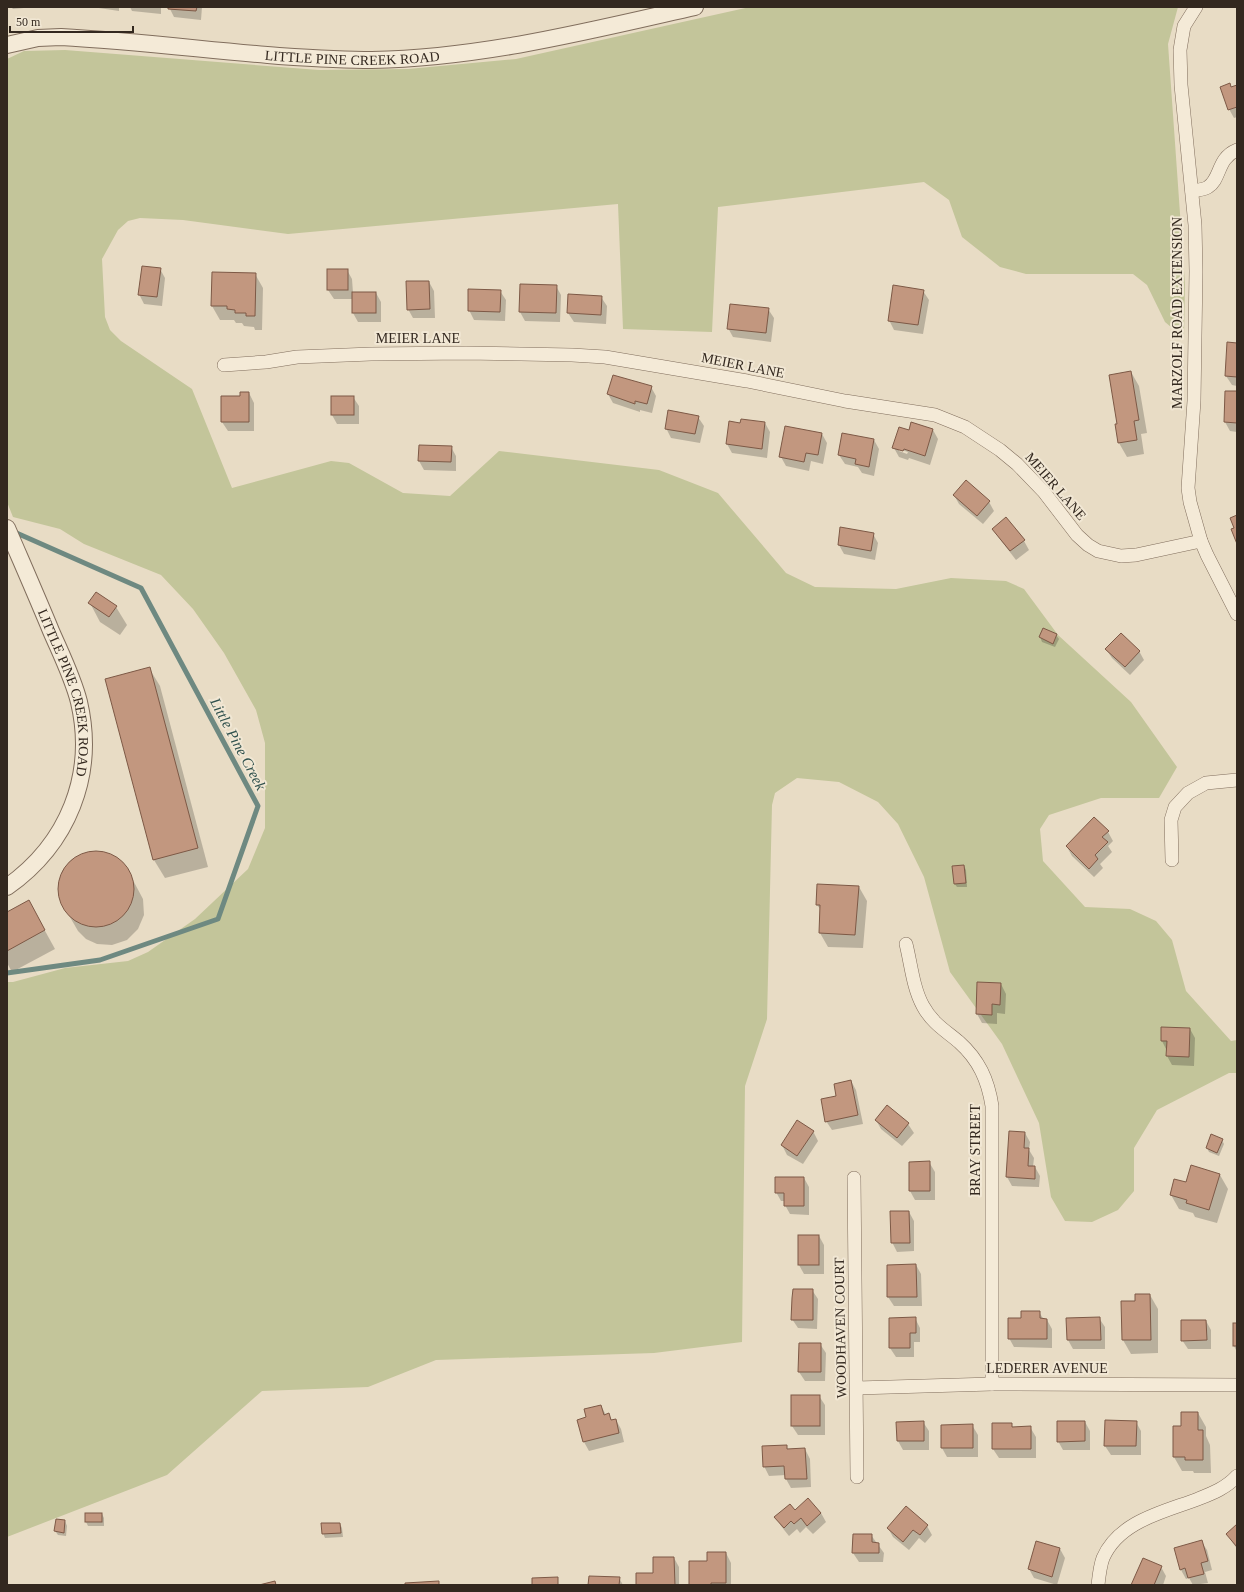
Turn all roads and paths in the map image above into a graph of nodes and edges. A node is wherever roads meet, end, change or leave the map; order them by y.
1 (695, 7) edge
2 (1196, 7) edge
3 (7, 45) edge
4 (1237, 150) edge
5 (1192, 191) junction
6 (224, 365) dead end
7 (10, 535) edge
8 (1201, 541) junction
9 (1237, 614) edge
10 (1237, 780) edge
11 (1172, 860) dead end
12 (7, 887) edge
13 (906, 944) dead end
14 (854, 1178) dead end
15 (992, 1384) junction
16 (1237, 1385) edge
17 (857, 1388) junction
18 (1237, 1476) edge
19 (857, 1477) dead end
20 (1098, 1585) edge

1 - 3 street, LITTLE PINE CREEK ROAD
2 - 5 street, MARZOLF ROAD EXTENSION
4 - 5 street
5 - 8 street, MARZOLF ROAD EXTENSION
6 - 8 street, MEIER LANE
7 - 12 street, LITTLE PINE CREEK ROAD
8 - 9 street, MARZOLF ROAD EXTENSION
10 - 11 street
13 - 15 street, BRAY STREET
14 - 17 street, WOODHAVEN COURT
15 - 16 street, LEDERER AVENUE
15 - 17 street, LEDERER AVENUE
17 - 19 street, WOODHAVEN COURT
18 - 20 street

